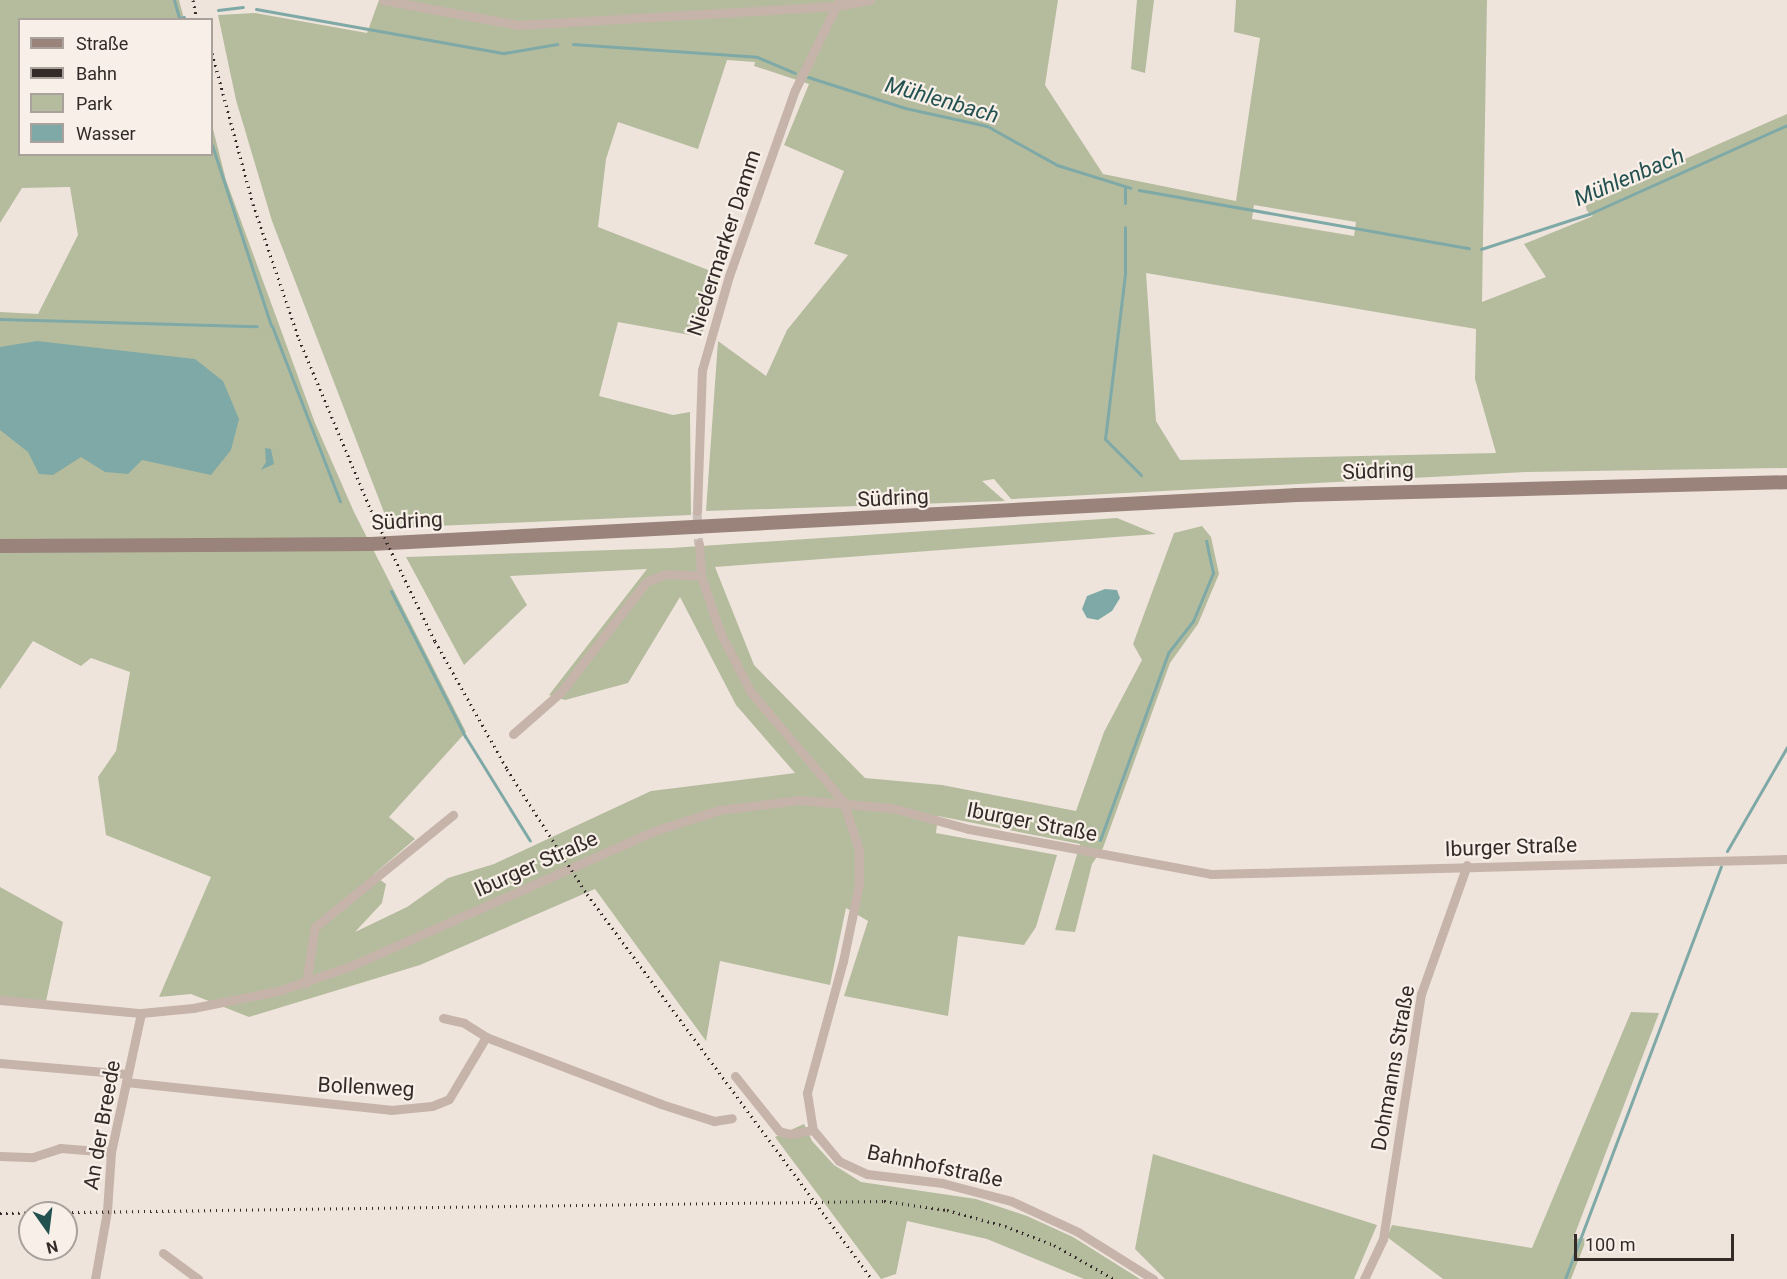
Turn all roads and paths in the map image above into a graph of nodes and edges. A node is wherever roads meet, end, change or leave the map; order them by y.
1 (383, 0) edge
2 (870, 0) edge
3 (837, 3) edge
4 (1787, 482) edge
5 (697, 511) tunnel mouth
6 (699, 544) tunnel mouth
7 (0, 546) edge
8 (701, 576) junction
9 (513, 734) dead end
10 (843, 801) junction
11 (453, 815) dead end
12 (1787, 859) edge
13 (1467, 865) junction
14 (306, 983) junction
15 (0, 1000) edge
16 (141, 1013) junction
17 (443, 1018) dead end
18 (486, 1037) junction
19 (0, 1063) edge
20 (735, 1076) dead end
21 (127, 1078) junction
22 (732, 1118) dead end
23 (813, 1130) junction
24 (111, 1152) junction
25 (0, 1156) edge
26 (163, 1253) dead end
27 (94, 1279) edge
28 (198, 1279) edge
29 (1153, 1279) edge
30 (1364, 1279) edge

1 - 3 street
2 - 3 street
3 - 5 street, Niedermarker Damm
4 - 7 main road, Südring
6 - 8 street
8 - 9 street
8 - 10 street
10 - 13 street, Iburger Straße
10 - 14 street, Iburger Straße
10 - 23 street
11 - 14 street
12 - 13 street, Iburger Straße
13 - 30 street, Dohmanns Straße
14 - 16 street, Iburger Straße
15 - 16 street, Iburger Straße
16 - 21 street, An der Breede
17 - 18 street
18 - 21 street, Bollenweg
18 - 22 street
19 - 21 street, Bollenweg
20 - 23 street
21 - 24 street, An der Breede
23 - 29 street, Bahnhofstraße
24 - 25 street
24 - 27 street, An der Breede
26 - 28 street

